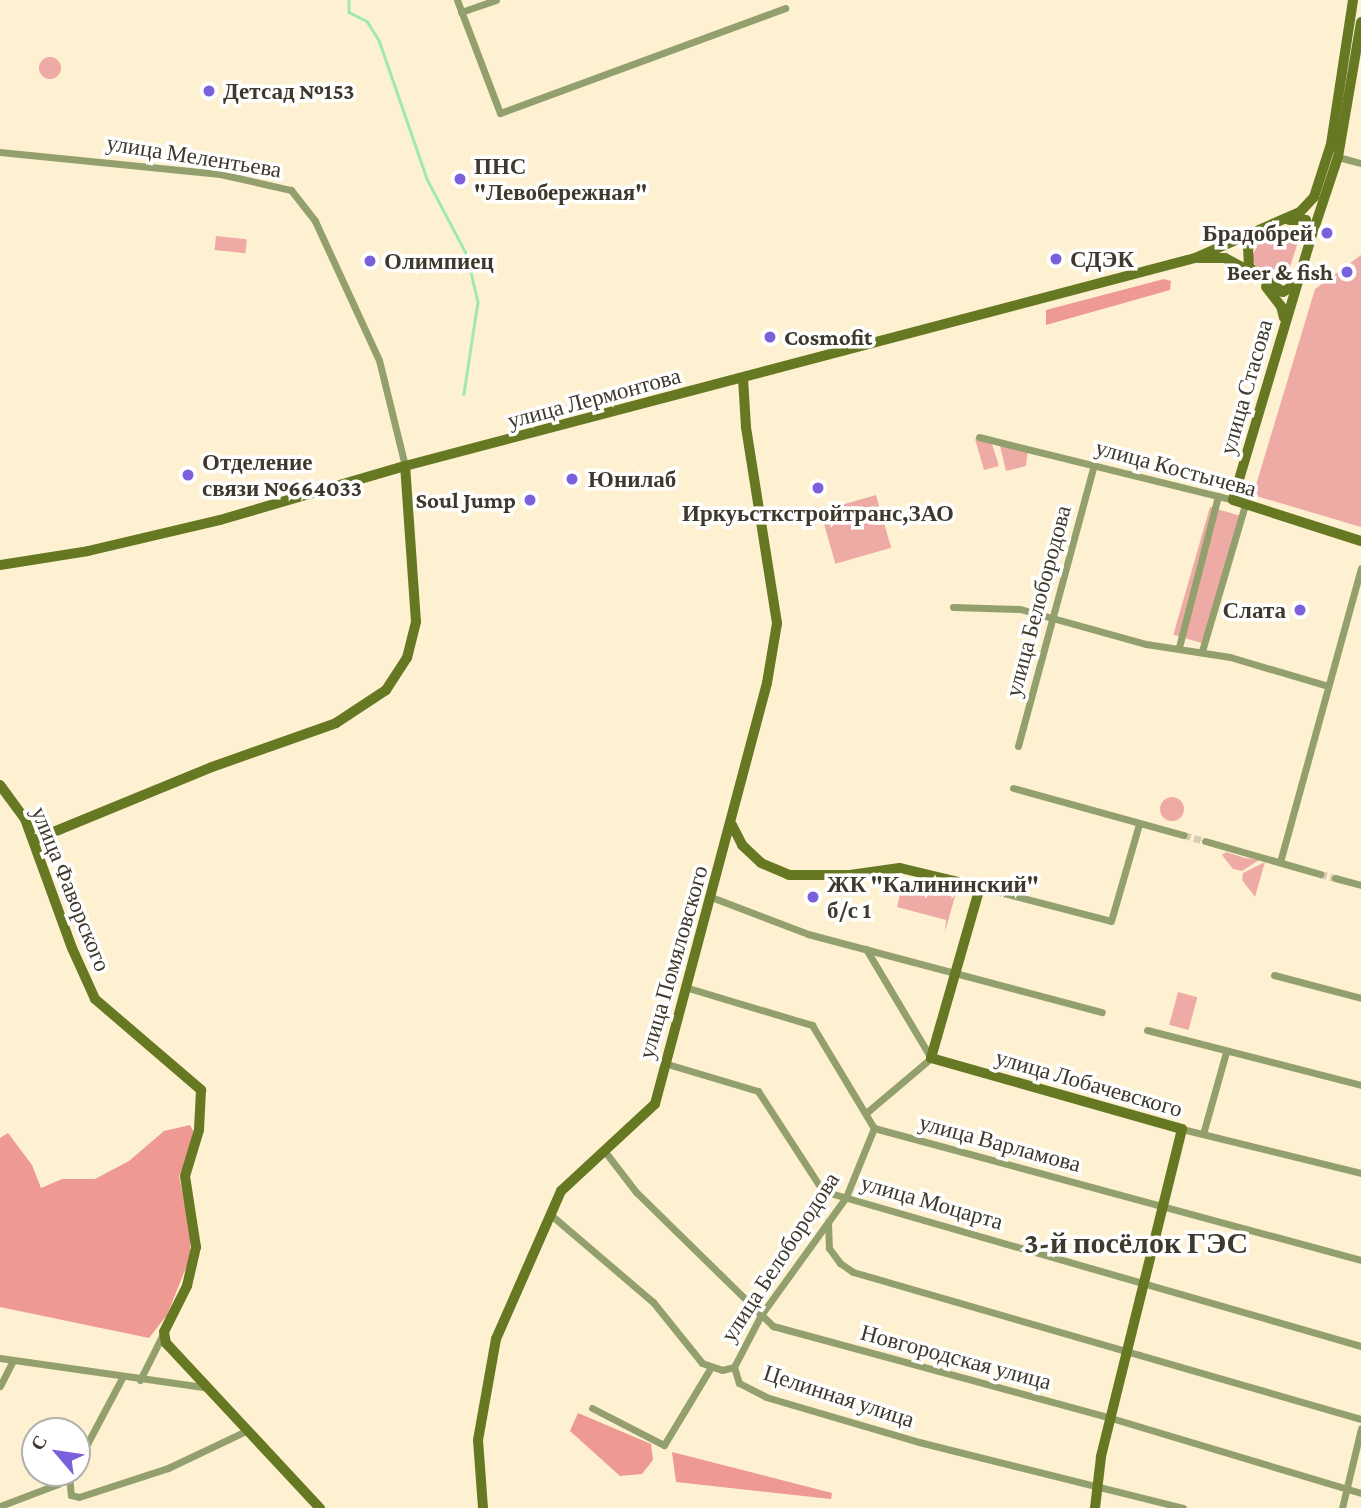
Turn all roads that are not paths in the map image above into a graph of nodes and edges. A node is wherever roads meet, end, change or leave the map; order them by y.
1 (457, 0) edge
2 (496, 0) edge
3 (1353, 0) edge
4 (785, 8) dead end
5 (461, 12) junction
6 (1361, 22) edge
7 (0, 152) edge
8 (1338, 157) junction
9 (1361, 163) edge
10 (1278, 223) junction
11 (1311, 238) junction
12 (1195, 258) junction
13 (1256, 275) junction
14 (1296, 284) junction
15 (1284, 328) junction
16 (743, 378) junction
17 (979, 437) dead end
18 (1094, 465) junction
19 (405, 466) junction
20 (1218, 496) junction
21 (1233, 500) junction
22 (1245, 505) junction
23 (1361, 541) edge
24 (0, 565) edge
25 (1361, 568) edge
26 (953, 607) dead end
27 (1053, 618) junction
28 (1179, 647) junction
29 (1202, 651) junction
30 (1328, 686) junction
31 (1018, 746) dead end
32 (0, 785) edge
33 (1013, 788) dead end
34 (1139, 824) junction
35 (732, 825) junction
36 (1184, 835) tunnel mouth
37 (34, 840) junction
38 (1205, 841) tunnel mouth
39 (1280, 862) junction
40 (1321, 874) tunnel mouth
41 (1335, 878) tunnel mouth
42 (1361, 885) edge
43 (980, 887) junction
44 (711, 897) junction
45 (866, 949) junction
46 (955, 974) junction
47 (1274, 975) dead end
48 (685, 987) junction
49 (1361, 998) edge
50 (1102, 1012) dead end
51 (1147, 1030) dead end
52 (1226, 1052) junction
53 (931, 1058) junction
54 (663, 1063) junction
55 (1361, 1085) edge
56 (866, 1113) junction
57 (874, 1128) junction
58 (1182, 1129) junction
59 (1203, 1134) junction
60 (606, 1153) junction
61 (1361, 1173) edge
62 (846, 1197) junction
63 (1163, 1206) junction
64 (551, 1215) junction
65 (828, 1222) junction
66 (1361, 1261) edge
67 (1143, 1282) junction
68 (761, 1315) junction
69 (164, 1332) junction
70 (1361, 1346) edge
71 (1128, 1352) junction
72 (0, 1358) edge
73 (13, 1360) junction
74 (710, 1367) junction
75 (734, 1367) junction
76 (122, 1378) junction
77 (140, 1380) junction
78 (0, 1387) edge
79 (205, 1387) junction
80 (592, 1408) dead end
81 (1111, 1418) junction
82 (1361, 1419) edge
83 (1361, 1428) edge
84 (246, 1431) junction
85 (91, 1437) edge
86 (1095, 1483) junction
87 (50, 1487) edge
88 (71, 1487) edge
89 (1346, 1490) junction
90 (1361, 1493) edge
91 (0, 1506) edge
92 (320, 1508) edge
93 (483, 1508) edge
94 (1095, 1508) edge
95 (1183, 1508) edge
96 (1342, 1508) edge

1 - 5 street
2 - 5 street
3 - 10 street, улица Лермонтова
4 - 5 street
6 - 8 street
7 - 19 street, улица Мелентьева
8 - 9 street
8 - 11 street
10 - 11 street
10 - 12 street, улица Лермонтова
10 - 13 street
11 - 14 street
12 - 13 street, улица Лермонтова
12 - 16 street, улица Лермонтова
13 - 14 street
13 - 15 street, улица Лермонтова
14 - 15 street, улица Стасова
15 - 21 street, улица Стасова
16 - 19 street, улица Лермонтова
16 - 35 street, улица Помяловского
17 - 18 street, улица Костычева
18 - 20 street, улица Костычева
18 - 27 street, улица Белобородова
19 - 24 street, улица Лермонтова
19 - 37 street
20 - 21 street, улица Костычева
20 - 28 street
21 - 22 street, улица Костычева
22 - 23 street, улица Костычева
22 - 29 street
25 - 30 street
26 - 27 street
27 - 28 street
27 - 31 street, улица Белобородова
28 - 29 street
29 - 30 street
30 - 39 street
32 - 37 street, улица Фаворского
33 - 34 street
34 - 36 street
34 - 43 street
35 - 43 street
35 - 44 street, улица Помяловского
37 - 69 street, улица Фаворского
38 - 39 street
39 - 40 street
41 - 42 street
43 - 46 street
44 - 45 street
44 - 48 street, улица Помяловского
45 - 46 street
45 - 53 street
46 - 50 street
46 - 53 street
47 - 49 street
48 - 54 street, улица Помяловского
48 - 56 street
51 - 52 street
52 - 55 street
52 - 59 street
53 - 56 street
53 - 58 street, улица Лобачевского
54 - 60 street, улица Помяловского
54 - 62 street, улица Моцарта
56 - 57 street
57 - 62 street, улица Белобородова
57 - 63 street, улица Варламова
58 - 59 street, улица Лобачевского
58 - 63 street
59 - 61 street, улица Лобачевского
60 - 64 street, улица Помяловского
60 - 68 street, Новгородская улица
62 - 65 street, улица Белобородова
62 - 67 street, улица Моцарта
63 - 66 street, улица Варламова
63 - 67 street
64 - 74 street
64 - 93 street, улица Помяловского
65 - 68 street, улица Белобородова
65 - 71 street
67 - 70 street, улица Моцарта
67 - 71 street
68 - 75 street, улица Белобородова
68 - 81 street, Новгородская улица
69 - 77 street
69 - 79 street
71 - 81 street
71 - 82 street
72 - 73 street
73 - 76 street
73 - 78 street
74 - 75 street, Целинная улица
74 - 80 street, улица Белобородова
75 - 86 street, Целинная улица
76 - 77 street
76 - 85 street
77 - 79 street
79 - 84 street
81 - 86 street
81 - 89 street, Новгородская улица
83 - 89 street
84 - 88 street
84 - 92 street
86 - 94 street
86 - 95 street, Целинная улица
87 - 91 street
89 - 90 street, Новгородская улица
89 - 96 street

